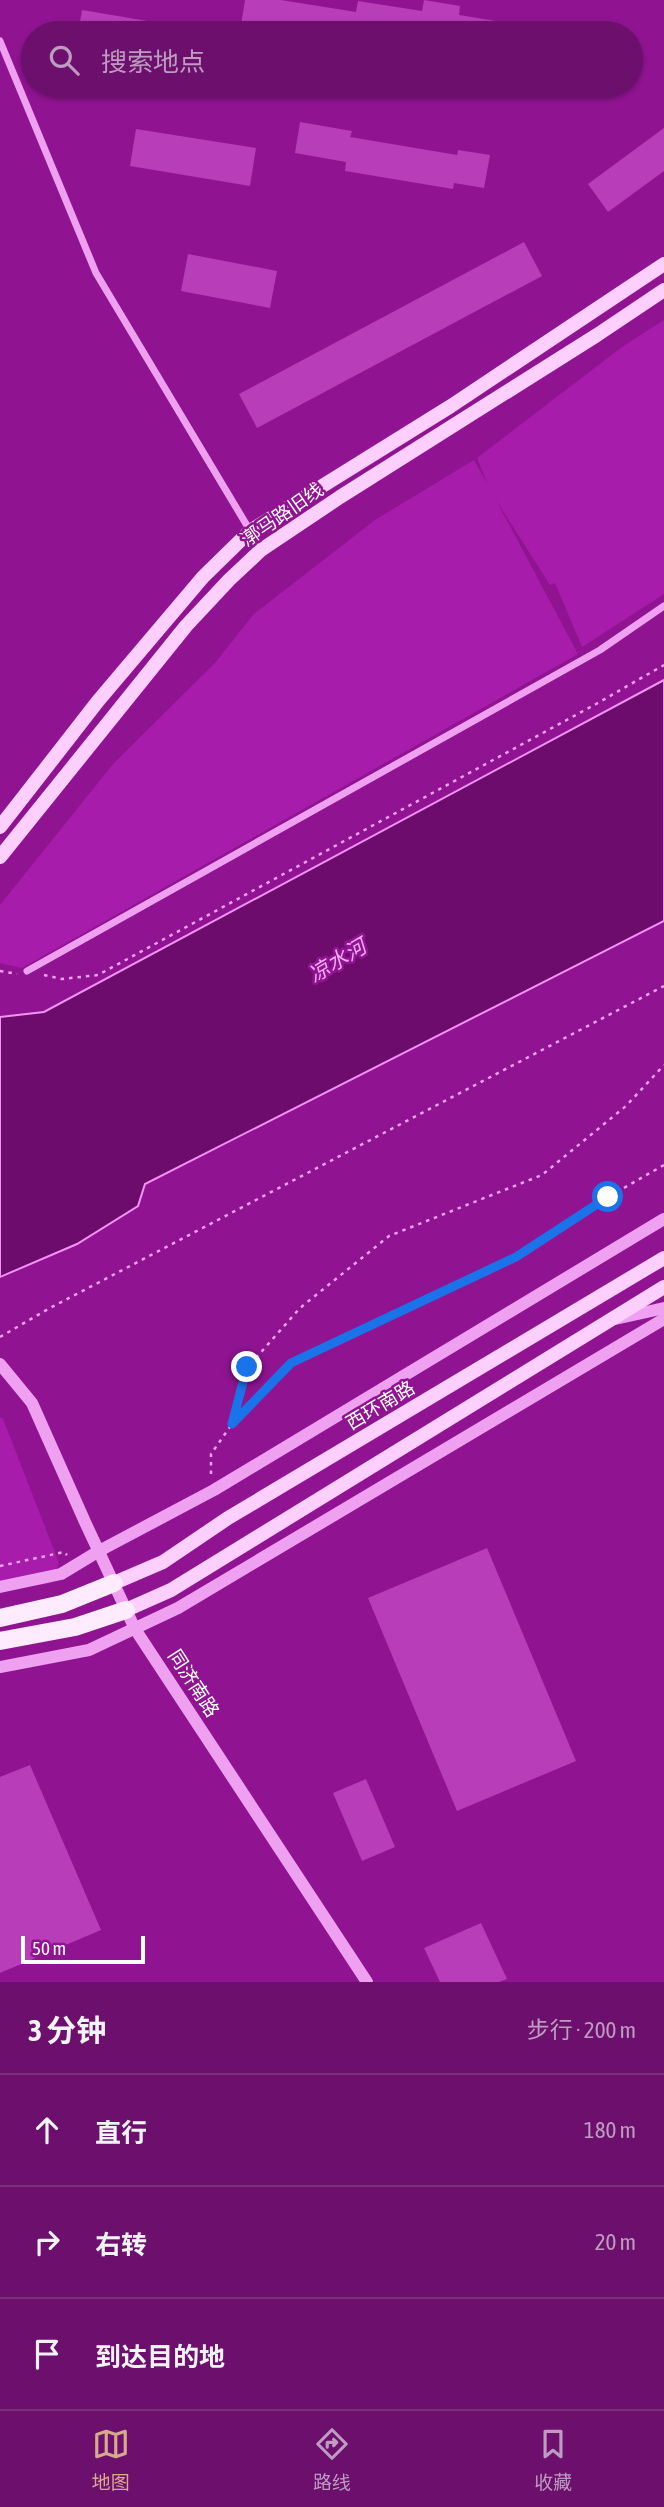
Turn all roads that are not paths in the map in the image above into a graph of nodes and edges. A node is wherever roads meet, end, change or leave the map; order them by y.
1 (0, 41) edge
2 (21, 92) edge
3 (24, 98) edge
4 (664, 264) edge
5 (664, 290) edge
6 (250, 531) junction
7 (261, 550) junction
8 (664, 606) edge
9 (0, 827) edge
10 (0, 858) edge
11 (27, 971) road end
12 (664, 1219) edge
13 (664, 1258) edge
14 (664, 1287) edge
15 (664, 1308) edge
16 (612, 1319) junction
17 (664, 1319) edge
18 (0, 1364) edge
19 (0, 1382) edge
20 (20, 1388) junction
21 (99, 1551) junction
22 (114, 1583) junction
23 (0, 1587) edge
24 (126, 1610) junction
25 (0, 1618) edge
26 (135, 1629) junction
27 (0, 1641) edge
28 (0, 1667) edge
29 (367, 1982) edge

1 - 2 street
3 - 6 street
4 - 6 main road, 漷马路旧线
5 - 7 main road, 漷马路旧线
6 - 7 street
6 - 9 main road, 漷马路旧线
7 - 10 main road, 漷马路旧线
8 - 11 street
12 - 21 street
13 - 22 main road, 西环南路
14 - 16 main road
15 - 16 street
16 - 24 main road
17 - 26 street
18 - 20 street, 同济南路
19 - 20 street
20 - 21 street, 同济南路
21 - 22 street, 同济南路
21 - 23 street
22 - 24 street, 同济南路
22 - 25 main road
24 - 26 street, 同济南路
24 - 27 main road
26 - 28 street
26 - 29 street, 同济南路

